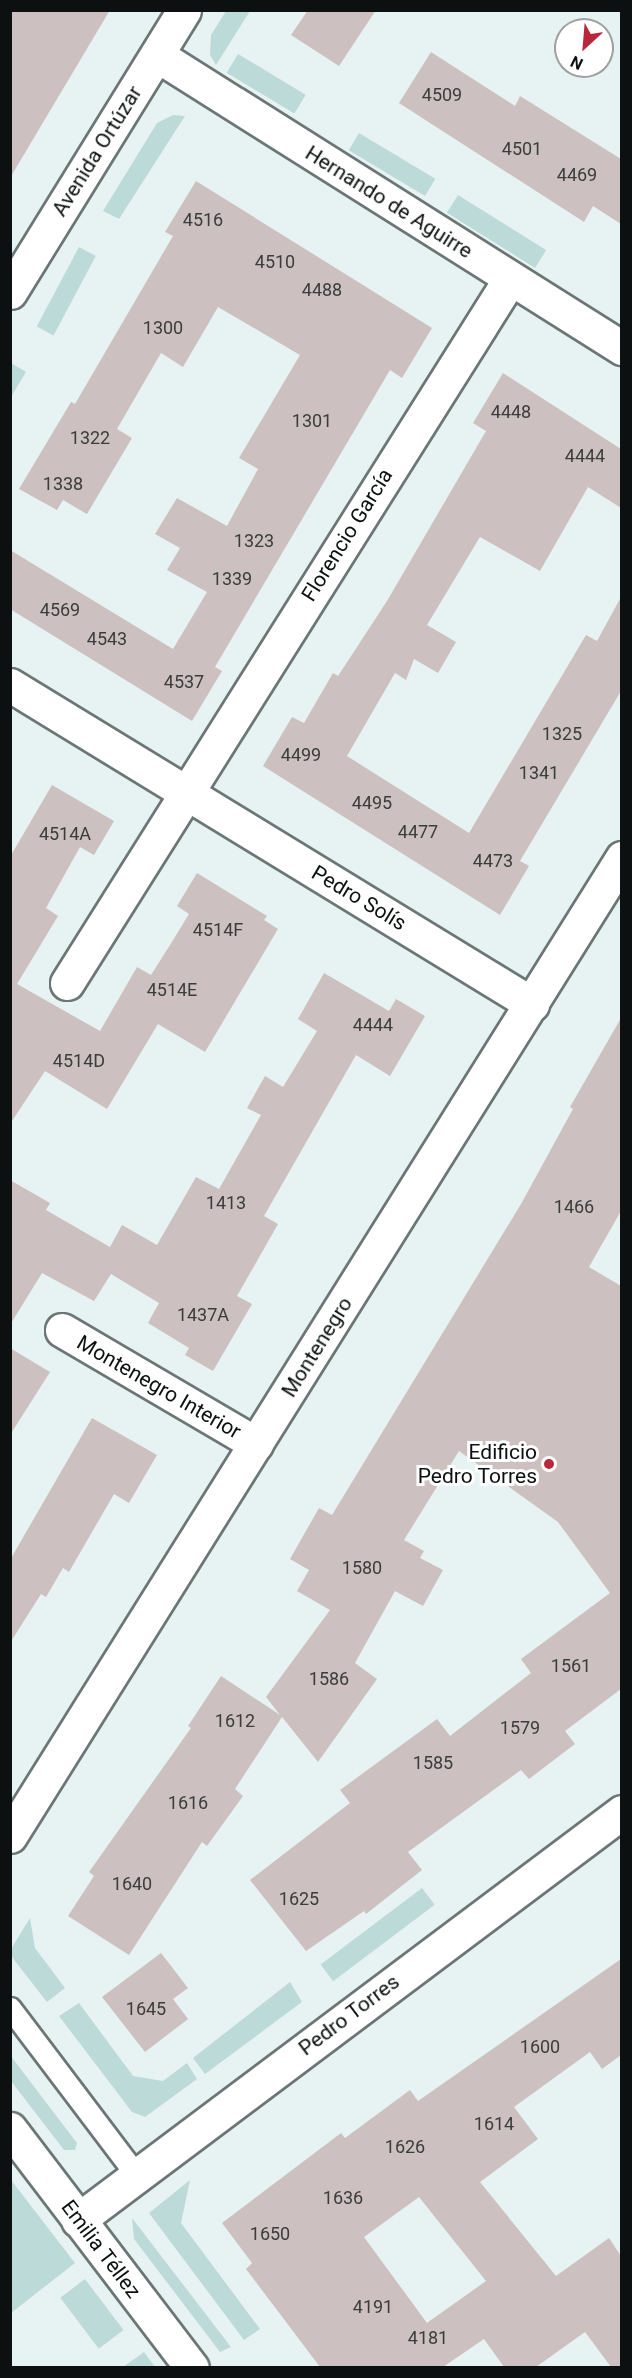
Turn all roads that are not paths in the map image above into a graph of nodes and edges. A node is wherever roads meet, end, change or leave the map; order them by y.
1 (184, 10) edge
2 (157, 55) junction
3 (510, 279) junction
4 (10, 292) edge
5 (621, 348) edge
6 (10, 685) edge
7 (184, 792) junction
8 (621, 858) edge
9 (67, 983) dead end
10 (532, 1004) junction
11 (62, 1330) dead end
12 (256, 1444) junction
13 (621, 1812) edge
14 (10, 1836) edge
15 (10, 2008) edge
16 (10, 2129) edge
17 (137, 2176) junction
18 (78, 2220) junction
19 (192, 2367) edge

1 - 2 street, Avenida Ortúzar
2 - 3 street, Hernando de Aguirre
2 - 4 street, Avenida Ortúzar
3 - 5 street, Hernando de Aguirre
3 - 7 street, Florencio García
6 - 7 street, Pedro Solís
7 - 9 street
7 - 10 street, Pedro Solís
8 - 10 street, Montenegro
10 - 12 street, Montenegro
11 - 12 street, Montenegro Interior
12 - 14 street, Montenegro
13 - 17 street, Pedro Torres
15 - 17 lane
16 - 18 street, Emilia Téllez
17 - 18 street, Pedro Torres
18 - 19 street, Emilia Téllez

